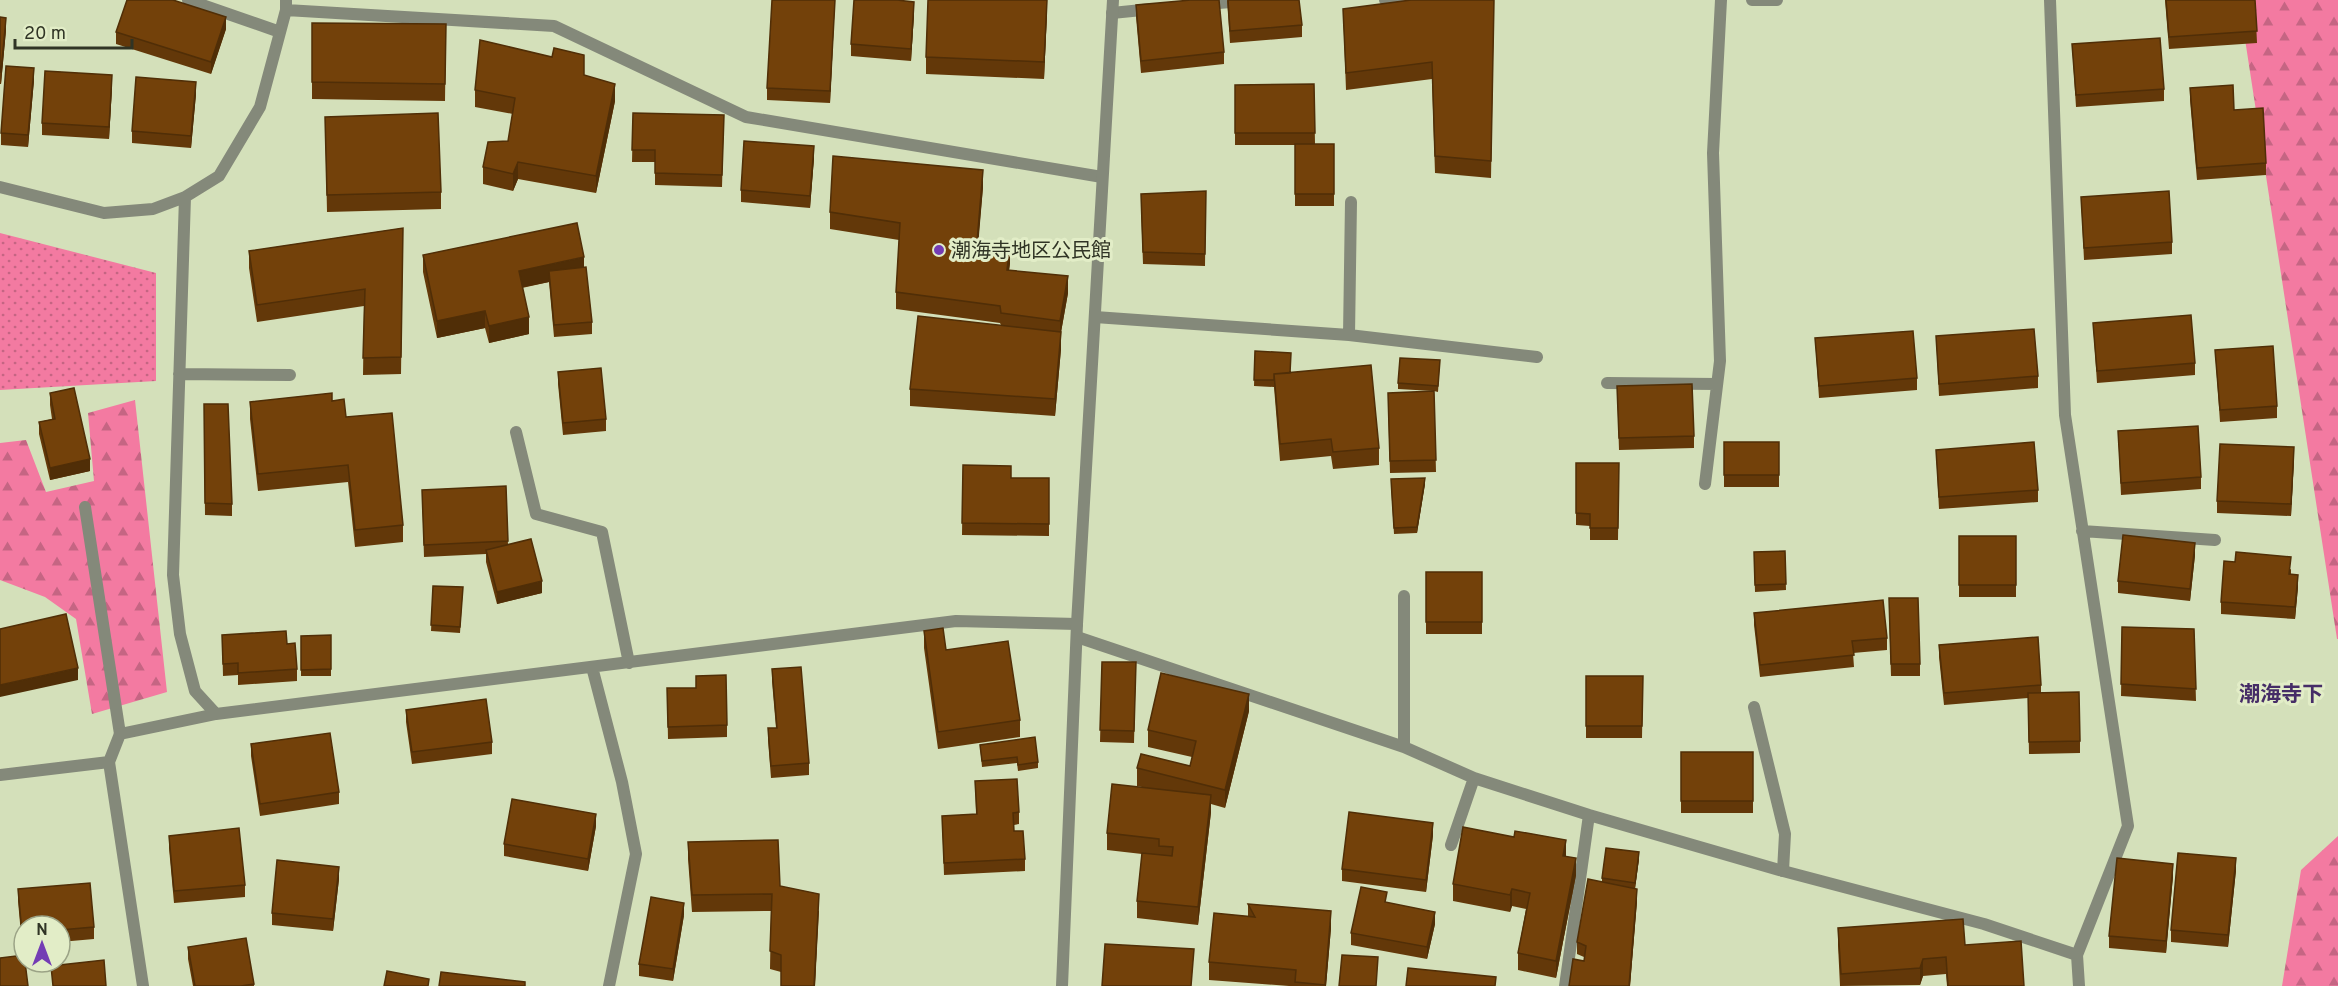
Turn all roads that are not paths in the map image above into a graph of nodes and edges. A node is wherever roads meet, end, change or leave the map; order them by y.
1 (188, 0) edge
2 (1256, 0) edge
3 (1385, 0) edge
4 (1721, 0) edge
5 (1752, 0) edge
6 (1777, 0) edge
7 (2050, 0) edge
8 (1428, 4) edge
9 (286, 5) edge
10 (1112, 6) edge
11 (1189, 6) edge
12 (1167, 8) edge
13 (280, 32) junction
14 (1102, 177) junction
15 (0, 188) edge
16 (185, 197) junction
17 (1351, 202) dead end
18 (1095, 317) junction
19 (1349, 335) junction
20 (1537, 357) dead end
21 (179, 374) junction
22 (290, 375) dead end
23 (1607, 383) dead end
24 (1717, 384) junction
25 (516, 432) dead end
26 (1705, 484) dead end
27 (85, 507) dead end
28 (2082, 531) junction
29 (2215, 540) dead end
30 (1404, 596) dead end
31 (1077, 624) junction
32 (1077, 638) junction
33 (629, 663) junction
34 (592, 667) junction
35 (1754, 707) dead end
36 (216, 714) junction
37 (120, 734) junction
38 (1404, 747) junction
39 (109, 762) junction
40 (0, 775) edge
41 (1474, 778) junction
42 (1589, 815) junction
43 (1451, 845) dead end
44 (1783, 871) junction
45 (2077, 955) junction
46 (143, 986) edge
47 (609, 986) edge
48 (1062, 986) edge
49 (1565, 986) edge
50 (2079, 986) edge

1 - 13 street
2 - 11 street
3 - 8 street
4 - 24 street
5 - 6 street
7 - 28 street
9 - 13 street
9 - 14 street
10 - 12 street
10 - 14 street
13 - 16 street
14 - 18 street
15 - 16 street
16 - 21 street
17 - 19 street
18 - 19 street
18 - 31 street
19 - 20 street
21 - 22 street
21 - 36 street
23 - 24 street
24 - 26 street
25 - 33 street
27 - 37 street
28 - 29 street
28 - 45 street
30 - 38 street
31 - 32 street
31 - 33 street
32 - 38 street
32 - 48 street
33 - 34 street
34 - 36 street
34 - 47 street
35 - 44 street
36 - 37 street
37 - 39 street
38 - 41 street
39 - 40 street
39 - 46 street
41 - 42 street
41 - 43 street
42 - 44 street
42 - 49 street
44 - 45 street
45 - 50 street

